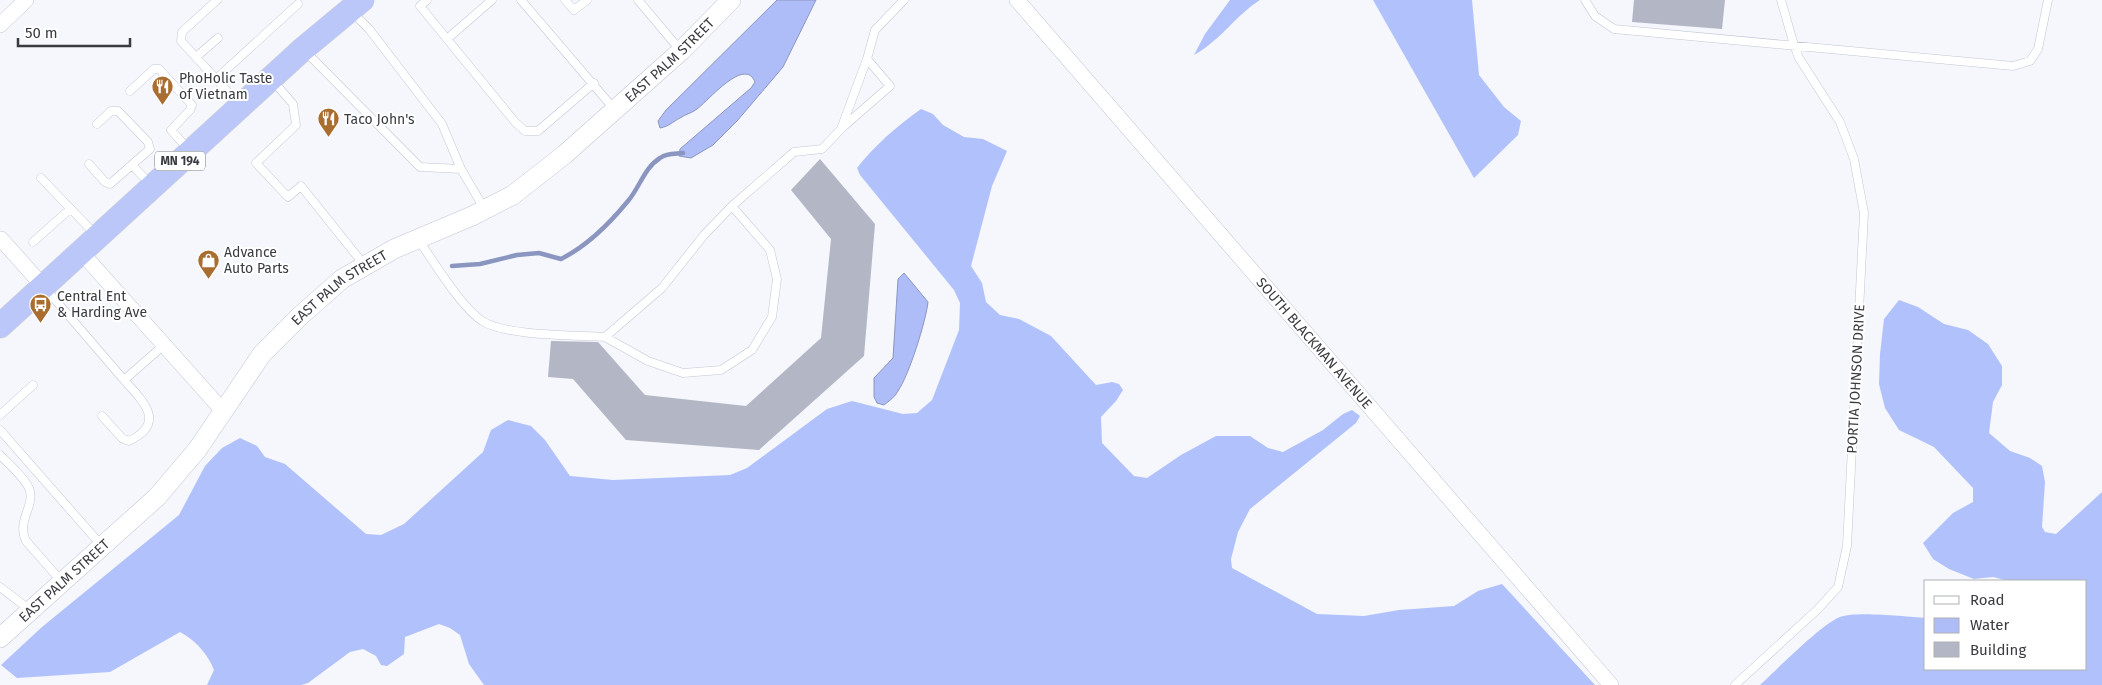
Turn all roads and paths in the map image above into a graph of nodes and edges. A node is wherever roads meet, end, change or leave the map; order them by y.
1 (26, 0) edge
2 (217, 0) edge
3 (427, 0) edge
4 (492, 0) edge
5 (521, 0) edge
6 (565, 0) edge
7 (586, 0) edge
8 (638, 0) edge
9 (732, 0) edge
10 (904, 0) edge
11 (1017, 0) edge
12 (1585, 0) edge
13 (1781, 0) edge
14 (2048, 0) edge
15 (298, 4) dead end
16 (356, 5) edge
17 (0, 25) edge
18 (218, 38) dead end
19 (447, 39) junction
20 (1794, 45) junction
21 (303, 49) junction
22 (681, 51) junction
23 (196, 57) junction
24 (867, 60) junction
25 (216, 78) junction
26 (271, 79) junction
27 (594, 83) junction
28 (130, 91) dead end
29 (240, 106) junction
30 (615, 110) junction
31 (97, 124) dead end
32 (841, 128) junction
33 (190, 152) junction
34 (89, 164) dead end
35 (132, 165) junction
36 (461, 169) junction
37 (41, 178) dead end
38 (152, 186) junction
39 (732, 206) junction
40 (70, 209) junction
41 (485, 210) junction
42 (1, 239) edge
43 (418, 239) junction
44 (33, 242) dead end
45 (90, 245) junction
46 (365, 266) junction
47 (44, 286) junction
48 (0, 326) edge
49 (605, 336) junction
50 (164, 345) junction
51 (124, 380) junction
52 (33, 385) dead end
53 (223, 411) junction
54 (0, 415) edge
55 (102, 416) dead end
56 (0, 430) edge
57 (0, 455) edge
58 (102, 546) junction
59 (62, 582) junction
60 (0, 587) edge
61 (30, 610) junction
62 (0, 638) edge
63 (1611, 685) edge
64 (1735, 685) edge

1 - 17 street
2 - 23 lane
3 - 19 lane
4 - 19 lane
5 - 27 lane
6 - 7 lane
8 - 22 lane
9 - 22 street, EAST PALM STREET
10 - 24 lane
11 - 63 street, SOUTH BLACKMAN AVENUE
12 - 20 lane
13 - 20 lane, PORTIA JOHNSON DRIVE
14 - 20 lane
15 - 25 lane
16 - 21 highway, MN 194
16 - 36 lane
18 - 23 lane
19 - 27 lane
20 - 64 lane, PORTIA JOHNSON DRIVE
21 - 26 highway, MN 194
21 - 36 lane
22 - 30 street, EAST PALM STREET
23 - 25 lane
24 - 32 lane
24 - 32 lane
25 - 29 lane
26 - 29 highway, MN 194
26 - 46 lane
27 - 30 lane
28 - 33 lane
29 - 33 highway, MN 194
30 - 41 street, EAST PALM STREET
31 - 35 lane
32 - 39 lane
33 - 38 highway, MN 194
34 - 35 lane
35 - 38 lane
36 - 41 lane
37 - 40 lane
38 - 45 highway, MN 194
39 - 49 lane
39 - 49 lane
40 - 44 lane
40 - 45 lane
41 - 43 street, EAST PALM STREET
42 - 47 street
43 - 46 street, EAST PALM STREET
43 - 49 lane
45 - 47 highway, MN 194
45 - 50 street
46 - 53 street, EAST PALM STREET
47 - 48 highway, MN 194
47 - 51 lane
50 - 51 lane
50 - 53 street
51 - 55 lane
52 - 54 lane
53 - 58 street, EAST PALM STREET
56 - 58 lane
57 - 59 lane
58 - 59 street, EAST PALM STREET
59 - 61 street, EAST PALM STREET
60 - 61 lane
61 - 62 street, EAST PALM STREET

